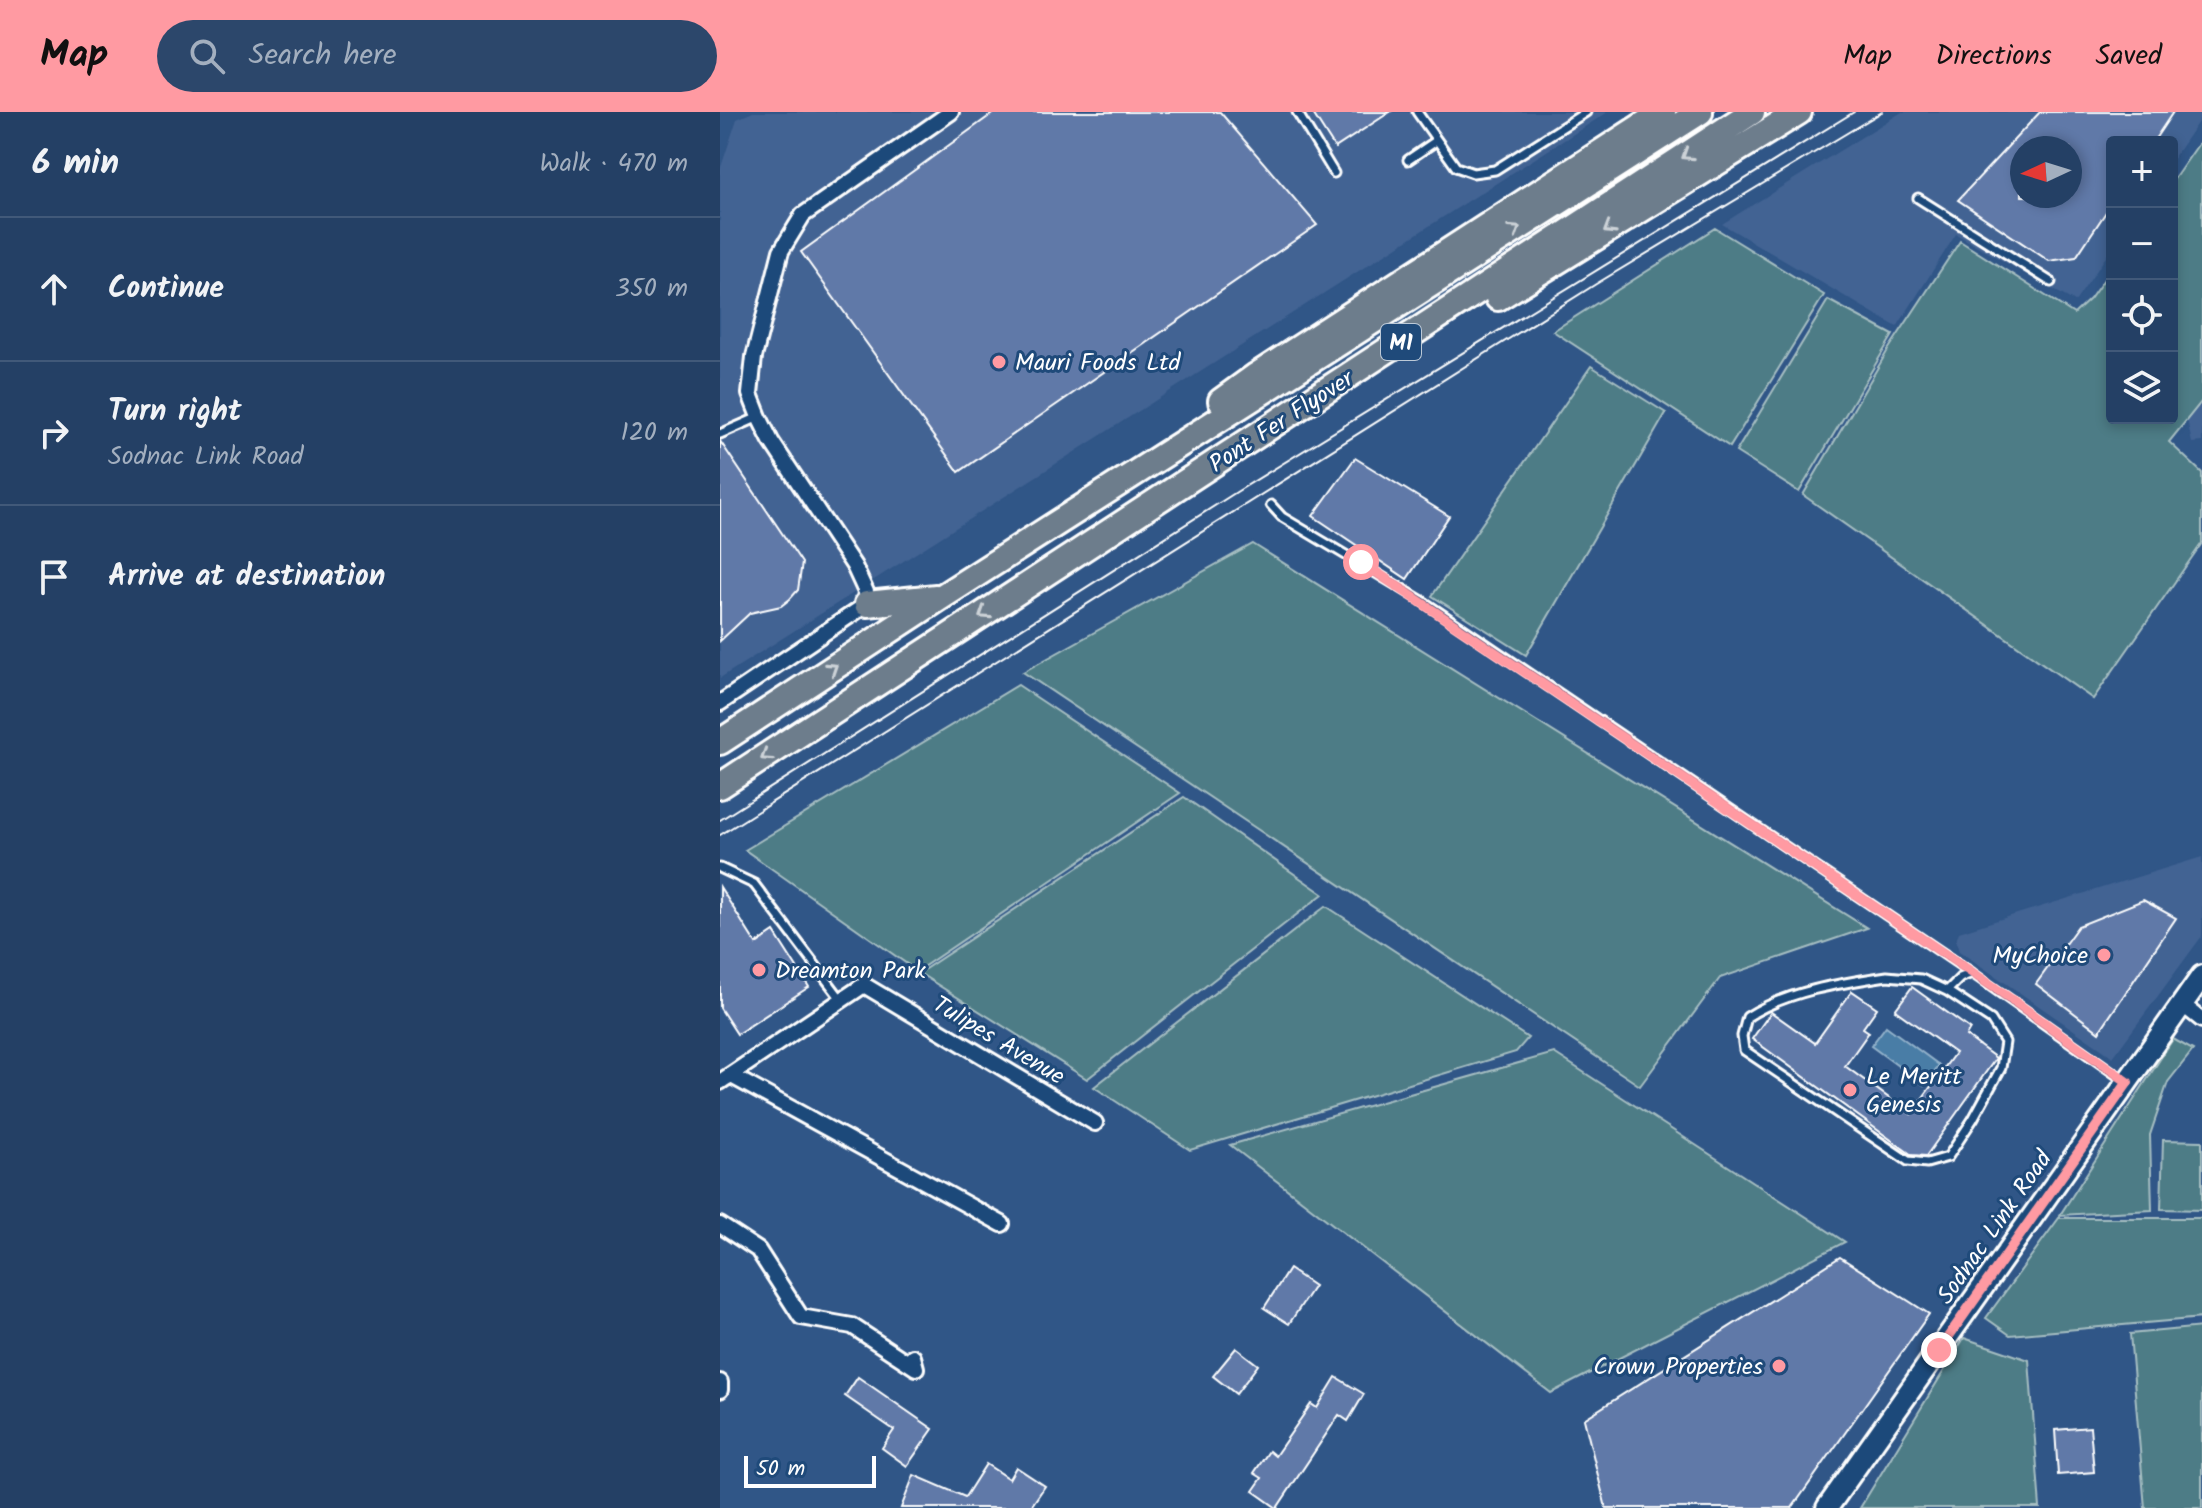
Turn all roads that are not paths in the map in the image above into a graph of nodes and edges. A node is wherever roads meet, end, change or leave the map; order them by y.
1 (951, 112) edge
2 (1297, 112) edge
3 (1417, 112) edge
4 (1586, 112) edge
5 (1663, 112) edge
6 (1700, 112) edge
7 (1752, 112) edge
8 (1799, 112) edge
9 (1436, 141) junction
10 (1408, 160) dead end
11 (1334, 173) dead end
12 (1918, 198) dead end
13 (2051, 282) dead end
14 (759, 417) junction
15 (720, 434) edge
16 (1271, 505) dead end
17 (1025, 545) junction
18 (1050, 572) junction
19 (943, 596) junction
20 (867, 604) junction
21 (720, 703) edge
22 (720, 742) edge
23 (720, 786) edge
24 (720, 868) edge
25 (1972, 973) junction
26 (2202, 976) edge
27 (1947, 991) junction
28 (841, 999) junction
29 (2183, 1005) junction
30 (2202, 1020) edge
31 (725, 1078) edge
32 (2128, 1082) junction
33 (1095, 1123) dead end
34 (1002, 1224) dead end
35 (720, 1225) edge
36 (913, 1357) dead end
37 (720, 1382) edge
38 (720, 1390) edge
39 (1827, 1508) edge

1 - 14 street
2 - 11 lane
3 - 9 lane
4 - 9 lane
5 - 17 highway
17 -> 6 highway, Pont Fer Flyover / M1
7 -> 18 highway, Pont Fer Flyover / M1
8 -> 18 highway
9 - 10 lane
12 - 13 lane
14 - 15 lane
14 - 20 street
16 - 25 lane
17 - 19 highway, M1
18 -> 23 highway, M1
19 - 20 highway
22 -> 19 highway, M1
20 - 21 street
24 - 28 lane
25 - 27 lane
25 - 32 lane
26 - 29 main road, Sodnac Link Road
27 - 27 lane
28 - 31 street, Tulipes Avenue
28 - 33 street, Tulipes Avenue
29 - 30 street
29 - 32 main road, Sodnac Link Road
31 - 34 street
32 - 39 main road, Sodnac Link Road
35 - 36 street
37 - 38 street

